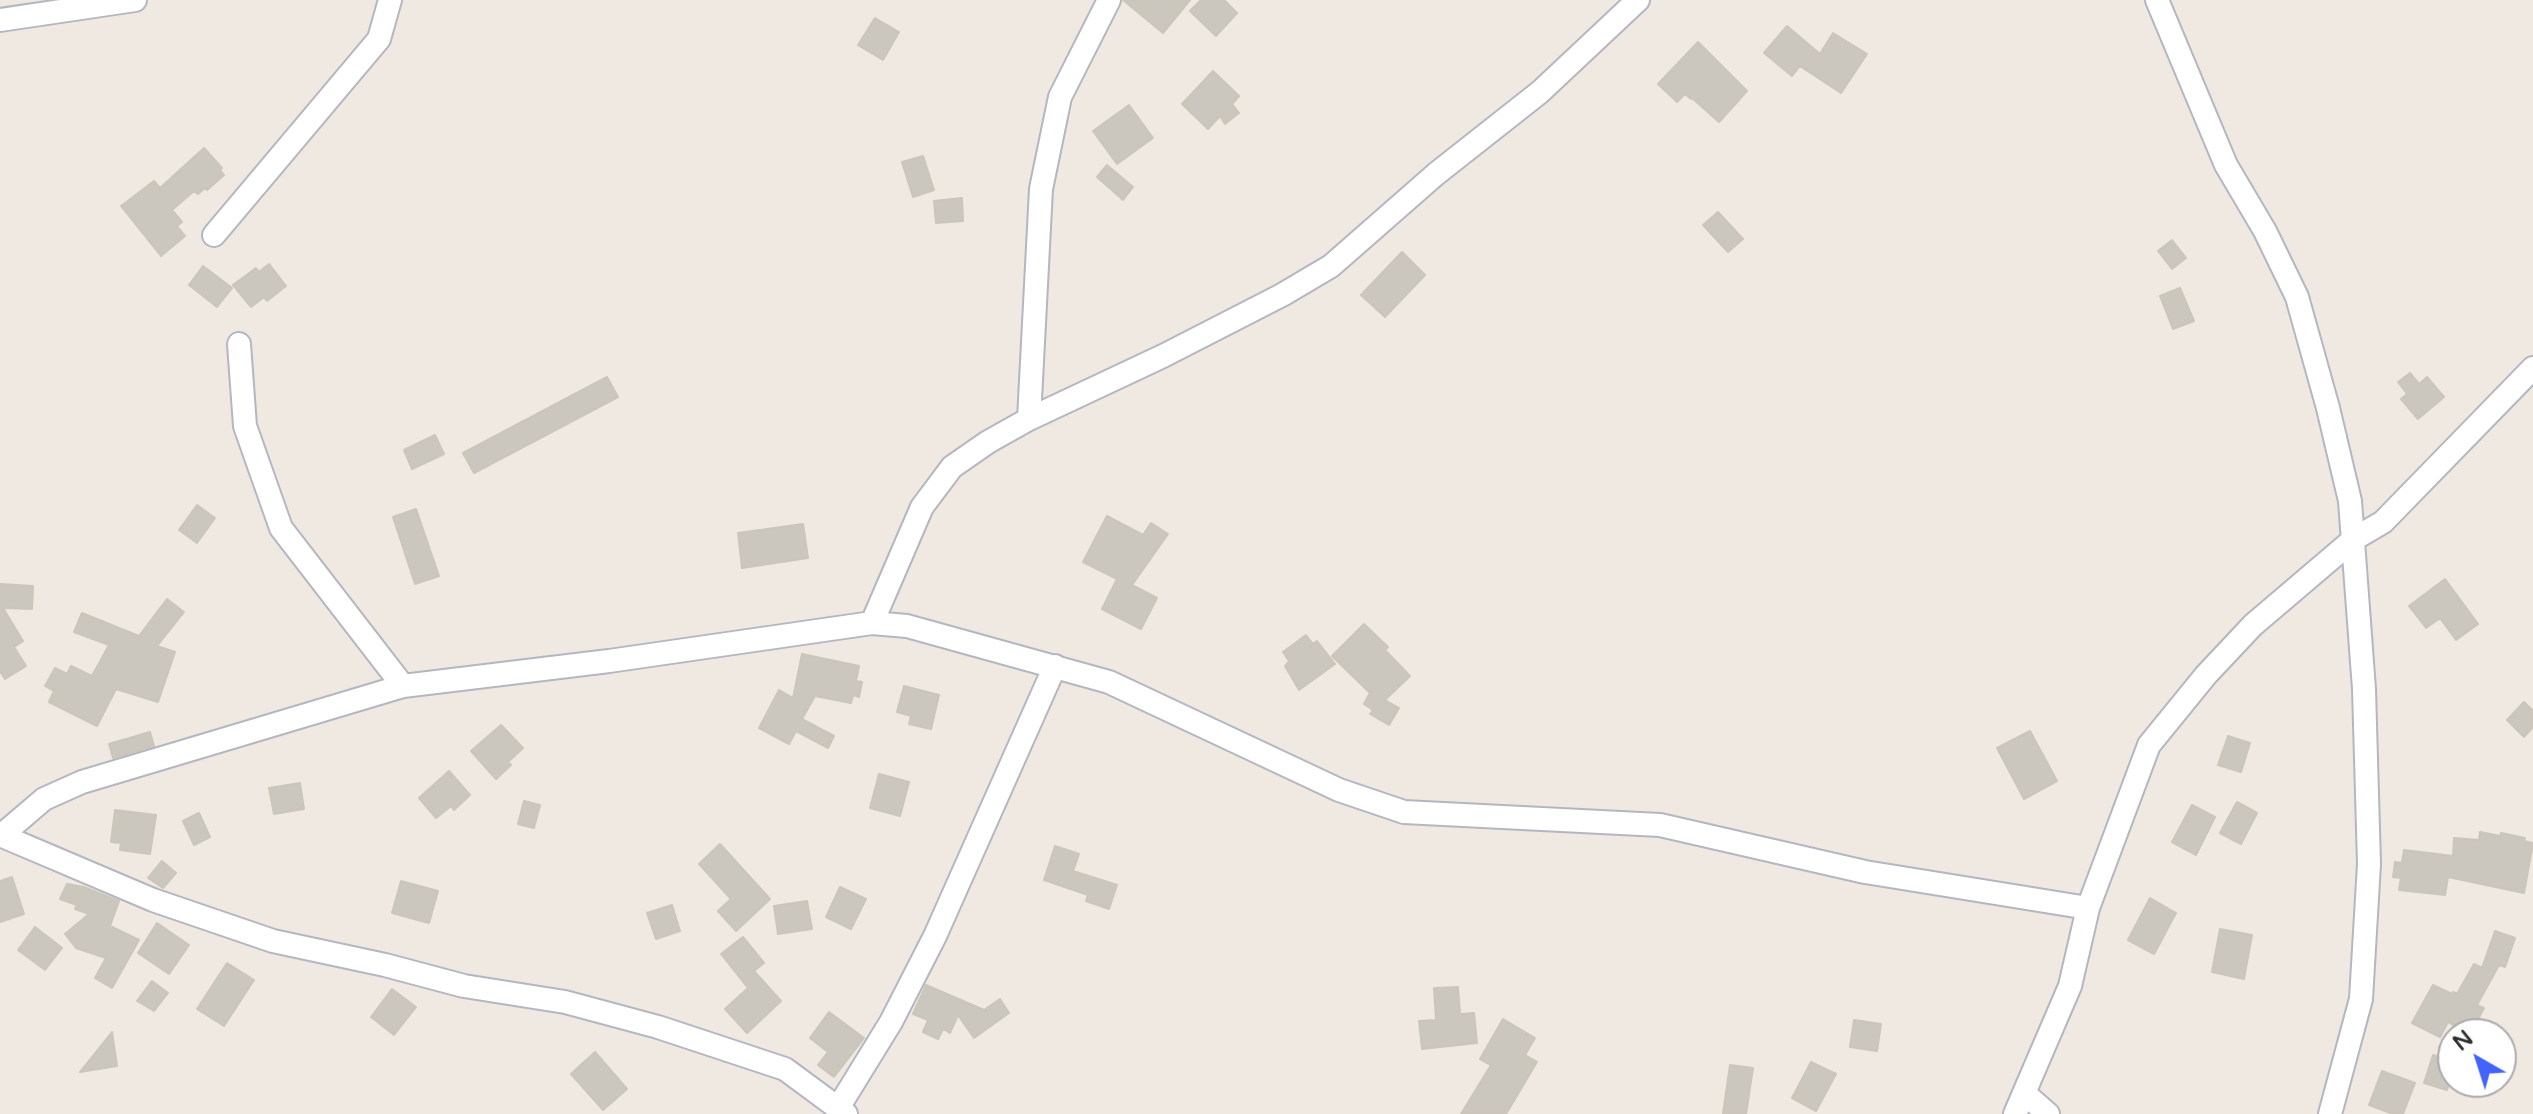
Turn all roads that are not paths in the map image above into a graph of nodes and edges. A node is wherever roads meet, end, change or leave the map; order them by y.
1 (135, 0) edge
2 (390, 0) edge
3 (1109, 0) edge
4 (1638, 0) edge
5 (2157, 0) edge
6 (0, 20) edge
7 (214, 235) dead end
8 (239, 344) dead end
9 (2533, 368) edge
10 (1029, 419) junction
11 (2354, 539) junction
12 (872, 623) junction
13 (1055, 666) junction
14 (403, 686) junction
15 (1, 835) edge
16 (2088, 908) junction
17 (2020, 1104) edge
18 (837, 1107) edge
19 (809, 1114) edge
20 (2048, 1114) edge
21 (2330, 1114) edge

1 - 6 street
2 - 7 street
3 - 10 street
4 - 10 street
5 - 11 street
8 - 14 street
9 - 11 street
10 - 12 street
11 - 16 street
11 - 21 street
12 - 13 street
12 - 14 street
13 - 16 street
13 - 18 street
14 - 15 street
15 - 18 street
16 - 17 street
17 - 20 street
18 - 19 street

